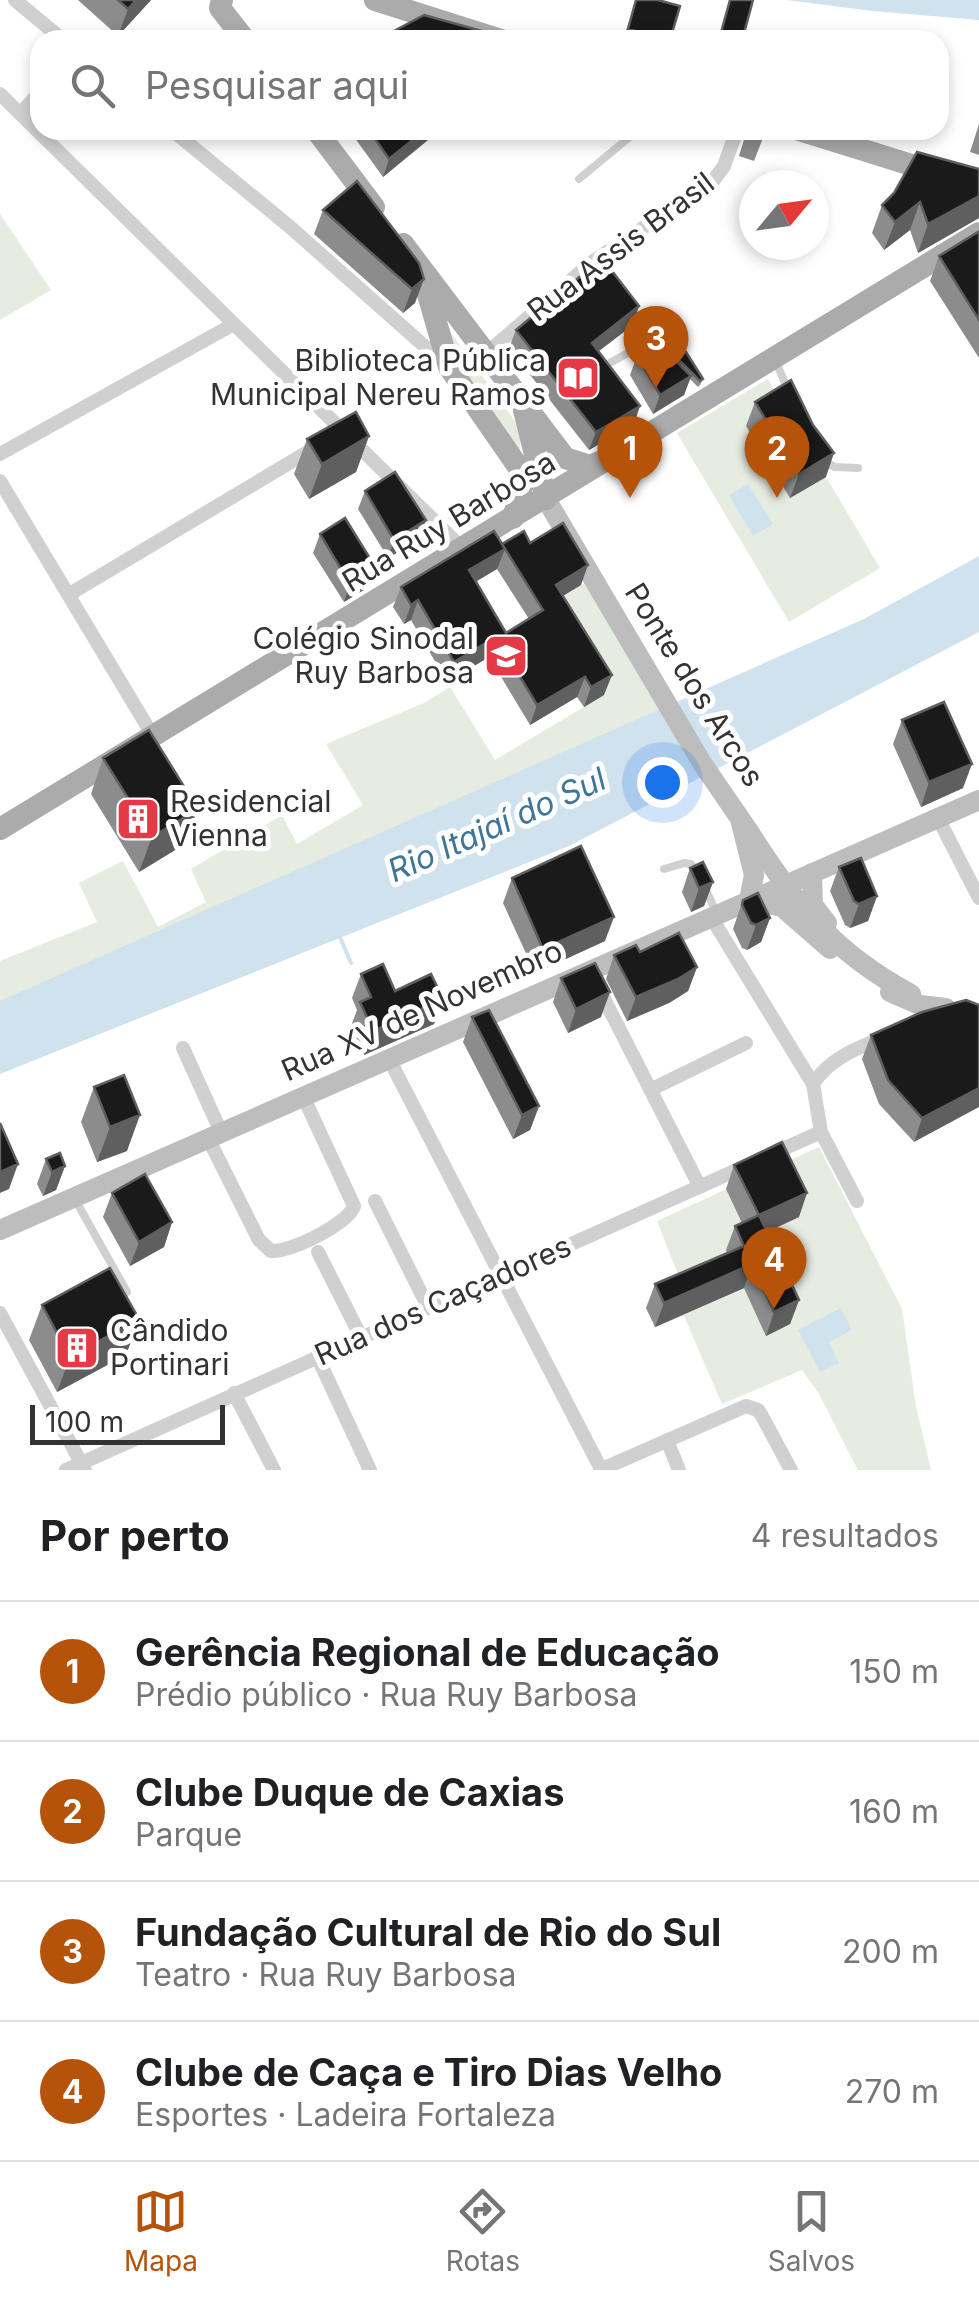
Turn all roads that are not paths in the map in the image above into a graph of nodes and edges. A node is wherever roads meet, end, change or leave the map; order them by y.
1 (14, 0) edge
2 (375, 0) edge
3 (219, 3) edge
4 (51, 30) edge
5 (238, 30) edge
6 (470, 30) edge
7 (0, 94) edge
8 (30, 103) edge
9 (20, 114) junction
10 (30, 124) edge
11 (46, 140) edge
12 (184, 140) edge
13 (324, 140) edge
14 (626, 140) edge
15 (733, 140) edge
16 (831, 140) edge
17 (580, 179) dead end
18 (979, 186) edge
19 (979, 233) edge
20 (421, 268) junction
21 (234, 324) junction
22 (442, 342) junction
23 (487, 353) junction
24 (774, 358) junction
25 (665, 363) edge
26 (602, 367) edge
27 (790, 394) edge
28 (520, 396) junction
29 (342, 431) junction
30 (812, 448) edge
31 (0, 454) edge
32 (534, 456) junction
33 (598, 462) junction
34 (858, 468) dead end
35 (0, 481) edge
36 (546, 499) junction
37 (513, 518) junction
38 (462, 549) junction
39 (68, 595) junction
40 (153, 736) junction
41 (979, 800) edge
42 (938, 818) junction
43 (742, 821) junction
44 (1, 825) edge
45 (664, 869) dead end
46 (812, 873) junction
47 (979, 898) edge
48 (749, 900) junction
49 (714, 915) junction
50 (793, 915) junction
51 (820, 917) junction
52 (839, 933) junction
53 (850, 966) junction
54 (589, 970) junction
55 (913, 1008) junction
56 (957, 1011) junction
57 (890, 1034) edge
58 (746, 1044) dead end
59 (183, 1048) dead end
60 (389, 1059) junction
61 (813, 1084) junction
62 (650, 1090) junction
63 (303, 1096) junction
64 (821, 1132) junction
65 (215, 1135) junction
66 (700, 1187) junction
67 (74, 1197) junction
68 (857, 1201) dead end
69 (375, 1202) dead end
70 (0, 1230) edge
71 (318, 1252) dead end
72 (501, 1275) junction
73 (127, 1292) edge
74 (428, 1308) junction
75 (0, 1313) edge
76 (361, 1337) junction
77 (317, 1356) junction
78 (234, 1394) junction
79 (667, 1440) junction
80 (83, 1466) edge
81 (66, 1470) edge
82 (274, 1470) edge
83 (370, 1470) edge
84 (601, 1470) edge
85 (678, 1470) edge
86 (791, 1470) edge

1 - 4 street
2 - 6 main road
3 - 5 main road
7 - 9 street
8 - 9 street
9 - 10 street
11 - 21 street
12 - 22 street
13 - 20 main road
14 - 17 lane
15 - 23 street, Rua Assis Brasil
16 - 18 main road
19 - 24 main road, Rua Ruy Barbosa
20 - 22 main road
20 - 23 main road
21 - 29 street
21 - 31 street
22 - 37 main road
23 - 28 main road
24 - 27 lane
24 - 33 main road, Rua Ruy Barbosa
25 - 26 lane
28 - 32 main road
28 - 33 main road
29 - 38 street
29 - 39 street
30 - 34 lane
32 - 33 main road
32 - 36 main road
33 - 36 main road, Rua Ruy Barbosa
35 - 39 street
36 - 37 main road, Rua Ruy Barbosa
36 - 43 main road, Ponte dos Arcos
37 - 38 main road, Rua Ruy Barbosa
38 - 40 main road, Rua Ruy Barbosa
39 - 40 street
40 - 44 main road, Rua Ruy Barbosa
41 - 42 main road, Rua XV de Novembro
42 - 46 main road, Rua XV de Novembro
42 - 47 street
43 - 48 main road
43 - 55 main road, Ponte dos Arcos, bridge
45 - 49 lane
46 - 48 main road, Rua XV de Novembro
46 - 51 main road
48 - 49 main road, Rua XV de Novembro
48 - 50 main road
49 - 54 main road, Rua XV de Novembro
49 - 61 street
50 - 51 main road
50 - 53 main road
51 - 52 main road
52 - 53 main road
52 - 56 main road
53 - 55 main road
54 - 60 main road, Rua XV de Novembro
54 - 62 street
55 - 56 main road
55 - 56 street
57 - 61 street
58 - 62 street
59 - 65 street
60 - 63 main road, Rua XV de Novembro
60 - 72 street
61 - 64 street
62 - 66 street
63 - 65 main road, Rua XV de Novembro
63 - 65 street
64 - 66 street, Rua dos Caçadores
64 - 68 street
65 - 67 main road, Rua XV de Novembro
66 - 72 street, Rua dos Caçadores
67 - 70 main road, Rua XV de Novembro
67 - 73 lane
69 - 74 street
71 - 76 street
72 - 74 street, Rua dos Caçadores
72 - 84 street
74 - 76 street, Rua dos Caçadores
75 - 80 street
76 - 77 street, Rua dos Caçadores
77 - 78 street, Rua dos Caçadores
77 - 83 street
78 - 80 street, Rua dos Caçadores
78 - 82 street
79 - 84 street
79 - 85 street
79 - 86 street
80 - 81 street, Rua dos Caçadores

